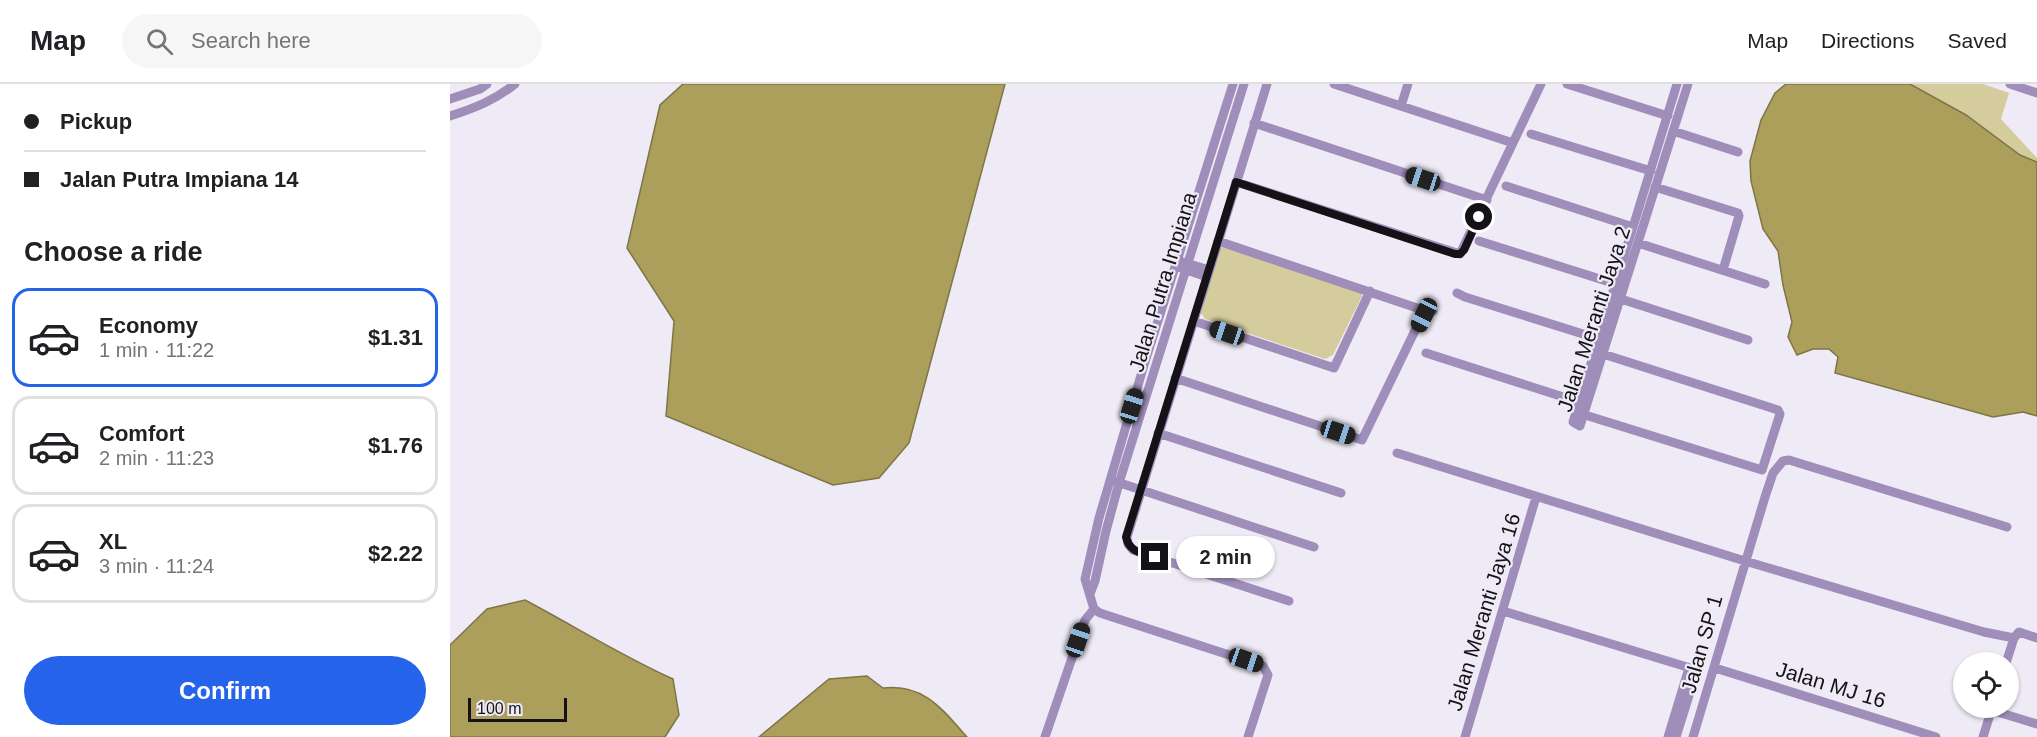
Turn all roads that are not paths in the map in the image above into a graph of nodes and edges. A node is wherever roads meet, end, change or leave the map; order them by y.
1 (515, 84) edge
2 (1233, 84) edge
3 (1244, 84) edge
4 (1267, 84) edge
5 (1408, 84) edge
6 (1540, 84) edge
7 (1568, 84) edge
8 (1677, 84) edge
9 (1688, 84) edge
10 (2013, 84) edge
11 (1340, 85) edge
12 (481, 86) edge
13 (2037, 93) edge
14 (450, 99) edge
15 (488, 102) junction
16 (1401, 106) junction
17 (450, 116) edge
18 (1668, 116) junction
19 (1254, 123) junction
20 (1673, 131) junction
21 (1531, 134) dead end
22 (1513, 143) junction
23 (1663, 147) junction
24 (1738, 152) dead end
25 (1651, 171) junction
26 (1236, 182) junction
27 (1506, 186) dead end
28 (1655, 186) junction
29 (1487, 200) junction
30 (1634, 227) junction
31 (1218, 241) junction
32 (1479, 241) dead end
33 (1638, 243) junction
34 (1629, 256) junction
35 (1177, 263) junction
36 (1187, 267) junction
37 (1723, 270) junction
38 (1208, 274) junction
39 (1616, 284) junction
40 (1765, 284) dead end
41 (1370, 291) junction
42 (1461, 295) dead end
43 (1621, 299) junction
44 (1194, 321) junction
45 (1599, 339) junction
46 (1748, 340) dead end
47 (1426, 354) dead end
48 (1603, 354) junction
49 (1175, 378) junction
50 (1580, 402) junction
51 (1584, 415) junction
52 (1158, 433) junction
53 (1397, 453) dead end
54 (1115, 481) junction
55 (1141, 490) junction
56 (1341, 493) dead end
57 (1536, 497) junction
58 (2007, 527) dead end
59 (1314, 548) dead end
60 (1745, 561) junction
61 (1090, 594) junction
62 (1289, 601) dead end
63 (1094, 609) junction
64 (1503, 611) junction
65 (2014, 638) junction
66 (2037, 638) edge
67 (2010, 652) edge
68 (1715, 668) junction
69 (1693, 669) junction
70 (1989, 718) edge
71 (2019, 718) edge
72 (2037, 724) edge
73 (1045, 737) edge
74 (1248, 737) edge
75 (1465, 737) edge
76 (1668, 737) edge
77 (1676, 737) edge
78 (1693, 737) edge
79 (1936, 737) edge
80 (1983, 737) edge

1 - 15 street
2 - 35 street, Jalan Putra Impiana
3 - 36 street, Jalan Putra Impiana
4 - 19 street
5 - 16 street
6 - 22 street
7 - 18 street
8 - 18 street, Jalan Meranti Jaya 2
9 - 20 street, Jalan Meranti Jaya 2
10 - 13 street
11 - 16 street
12 - 14 street
12 - 15 street
15 - 17 street
16 - 22 street
18 - 23 street, Jalan Meranti Jaya 2
19 - 26 street
19 - 29 street
20 - 23 street, Jalan Meranti Jaya 2
20 - 24 street
21 - 25 street
22 - 29 street
23 - 25 street, Jalan Meranti Jaya 2
23 - 28 street, Jalan Meranti Jaya 2
25 - 30 street, Jalan Meranti Jaya 2
26 - 29 street
26 - 31 street
27 - 30 street
28 - 33 street, Jalan Meranti Jaya 2
28 - 37 street
30 - 34 street, Jalan Meranti Jaya 2
31 - 38 street
31 - 41 street
32 - 39 street
33 - 34 street, Jalan Meranti Jaya 2
33 - 37 street
34 - 39 street, Jalan Meranti Jaya 2
34 - 43 street, Jalan Meranti Jaya 2
35 - 36 street
35 - 54 street, Jalan Putra Impiana
36 - 38 street
36 - 54 street, Jalan Putra Impiana
37 - 40 street
38 - 44 street
39 - 45 street, Jalan Meranti Jaya 2
41 - 44 street
41 - 49 street
42 - 45 street
43 - 46 street
43 - 48 street, Jalan Meranti Jaya 2
44 - 49 street
45 - 50 street, Jalan Meranti Jaya 2
47 - 50 street
48 - 51 street, Jalan Meranti Jaya 2
48 - 51 street
49 - 52 street
50 - 51 street, Jalan Meranti Jaya 2
52 - 55 street
52 - 56 street
53 - 57 street, Jalan Meranti Jaya 16
54 - 55 street
54 - 61 street, Jalan Putra Impiana
54 - 61 street, Jalan Putra Impiana
55 - 59 street
55 - 62 street
57 - 60 street, Jalan Meranti Jaya 16
57 - 64 street, Jalan Meranti Jaya 16
58 - 60 street, Jalan SP 1
60 - 65 street, Jalan Meranti Jaya 16
60 - 68 street, Jalan SP 1
61 - 63 street
63 - 73 street
63 - 74 street
64 - 69 street
64 - 75 street, Jalan Meranti Jaya 16
65 - 66 street, Jalan Meranti Jaya 16
65 - 67 street
68 - 78 street, Jalan SP 1
68 - 79 street, Jalan MJ 16
69 - 76 street
69 - 77 street
70 - 80 street
71 - 72 street

